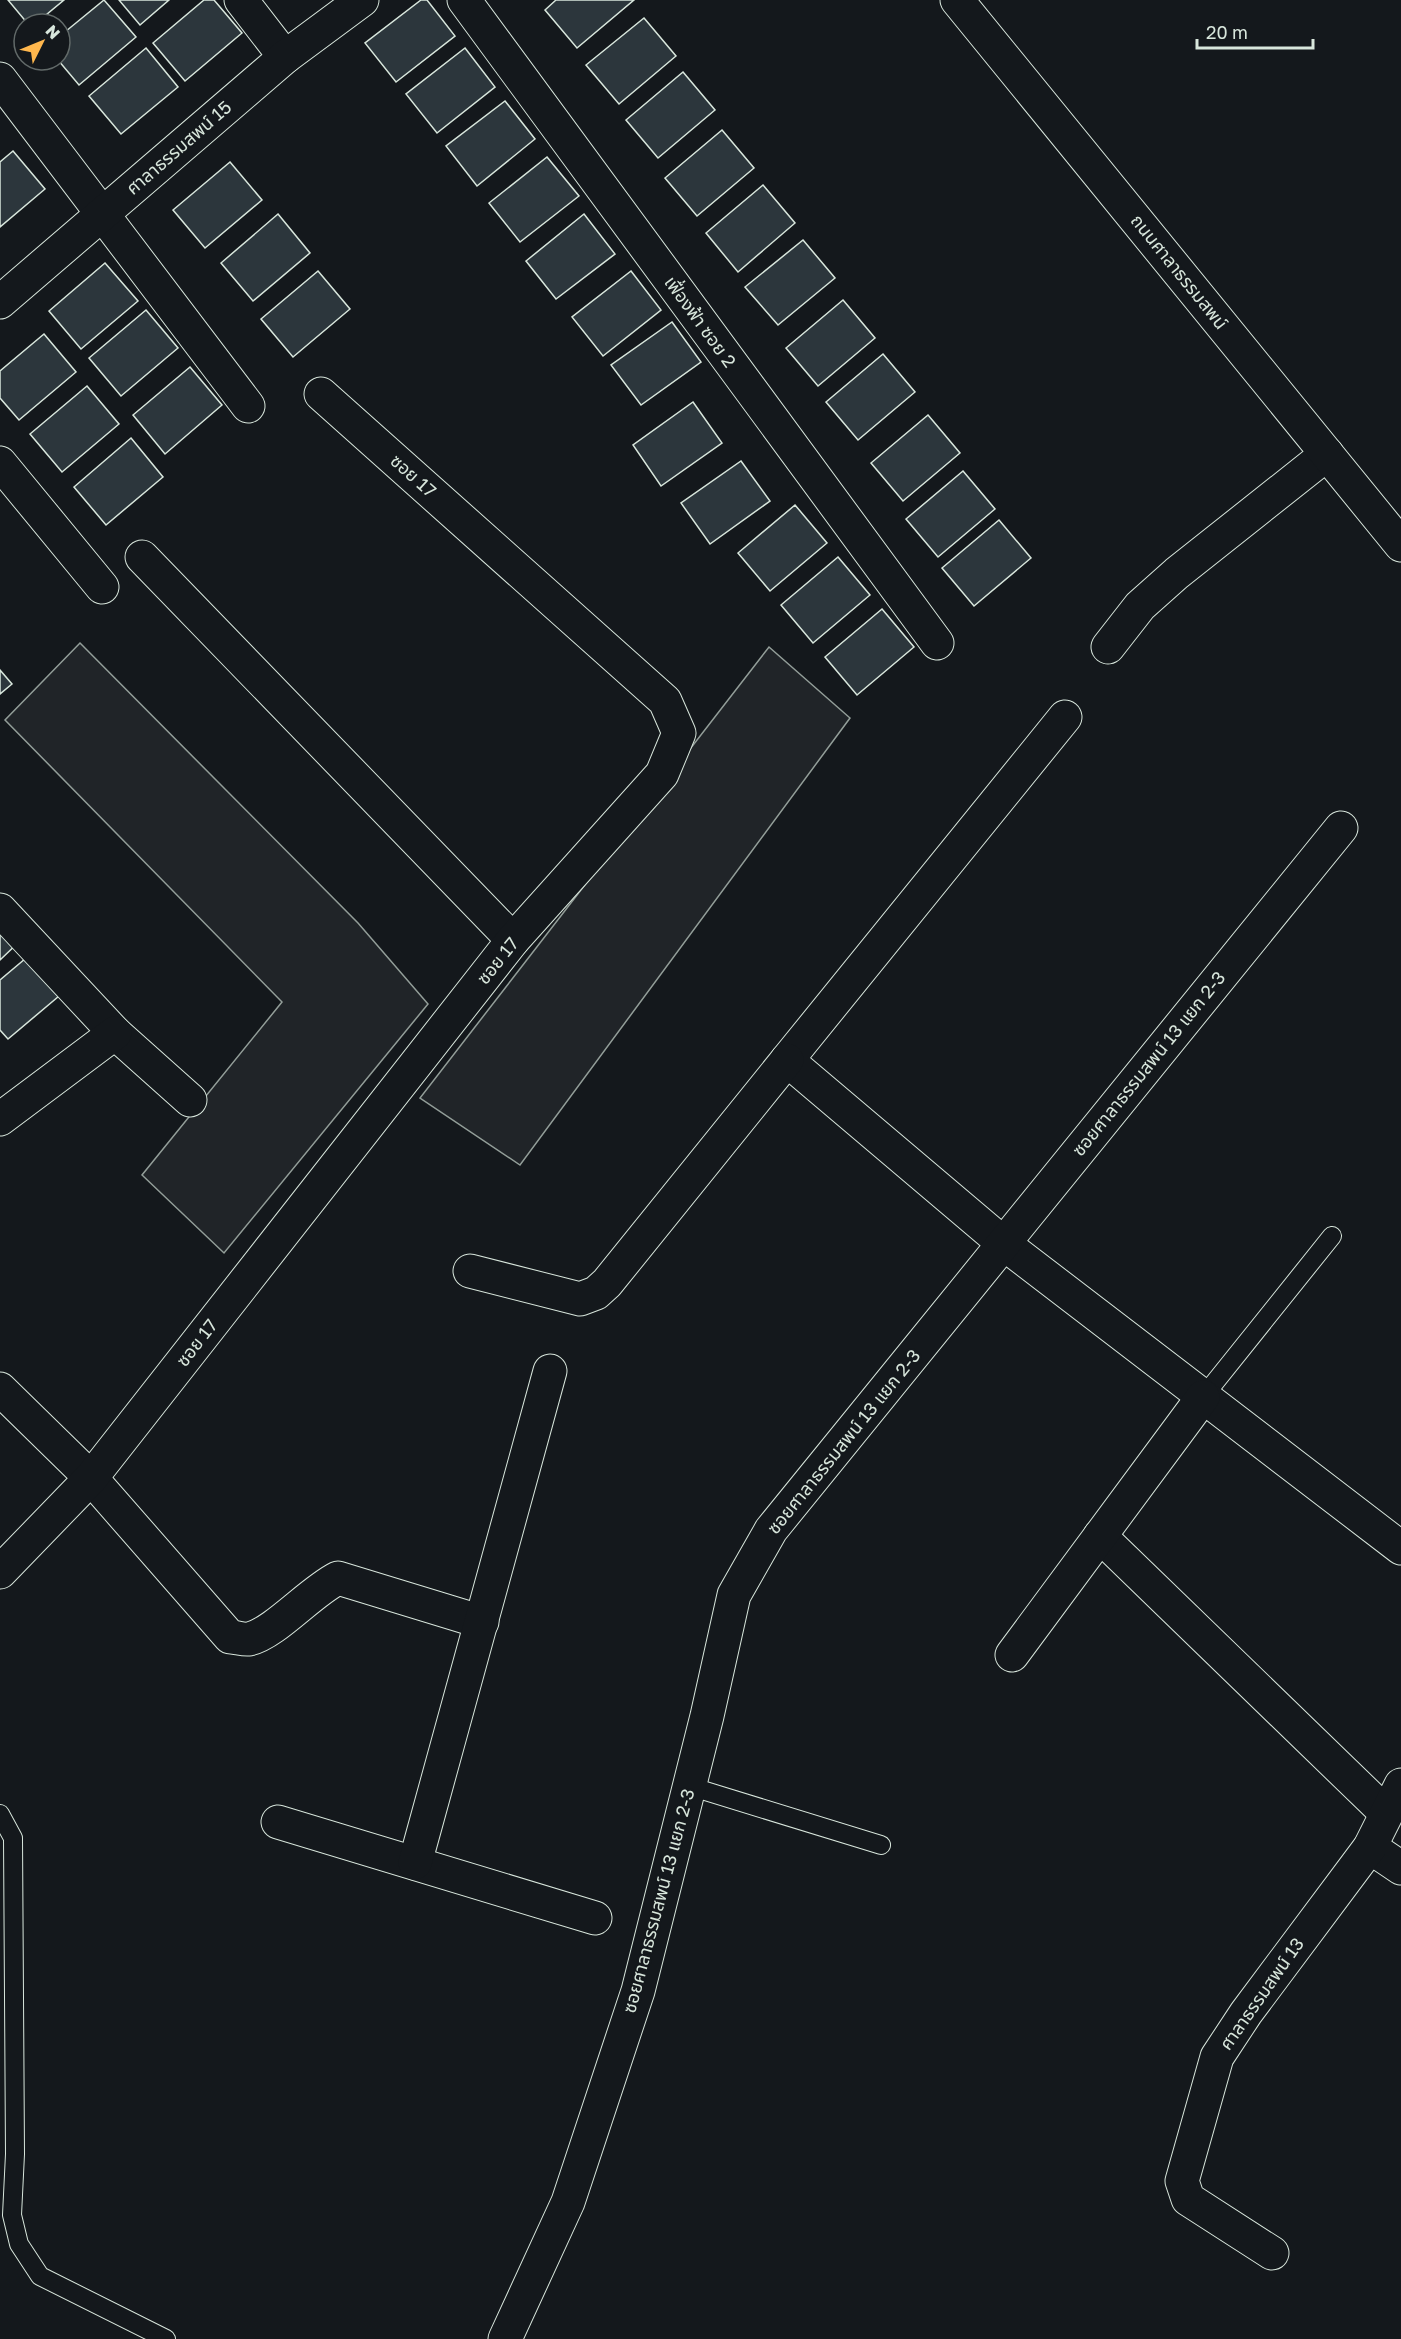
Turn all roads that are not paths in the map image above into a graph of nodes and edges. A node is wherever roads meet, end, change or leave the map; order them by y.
1 (241, 0) edge
2 (362, 0) edge
3 (464, 0) edge
4 (957, 0) edge
5 (285, 57) junction
6 (0, 79) edge
7 (102, 213) junction
8 (0, 302) edge
9 (321, 393) dead end
10 (248, 406) dead end
11 (1327, 454) junction
12 (0, 463) edge
13 (1401, 545) edge
14 (142, 557) dead end
15 (102, 587) dead end
16 (937, 644) dead end
17 (1107, 646) dead end
18 (1065, 717) dead end
19 (1341, 828) dead end
20 (0, 910) edge
21 (513, 940) junction
22 (115, 1033) junction
23 (787, 1060) junction
24 (190, 1100) dead end
25 (0, 1119) edge
26 (1332, 1236) dead end
27 (1003, 1243) junction
28 (470, 1271) dead end
29 (550, 1371) dead end
30 (0, 1389) edge
31 (1203, 1397) junction
32 (91, 1478) junction
33 (1100, 1536) junction
34 (1401, 1548) edge
35 (0, 1572) edge
36 (482, 1622) junction
37 (1012, 1655) dead end
38 (1401, 1785) edge
39 (689, 1786) junction
40 (1386, 1813) junction
41 (0, 1814) edge
42 (278, 1822) dead end
43 (881, 1845) dead end
44 (1370, 1847) junction
45 (415, 1863) junction
46 (1401, 1868) edge
47 (595, 1918) dead end
48 (1272, 2253) dead end
49 (166, 2339) edge
50 (505, 2339) edge

1 - 5 street
2 - 5 street, ศาลาธรรมสพน์ 15
3 - 16 street, เฟื่องฟ้า ซอย 2
4 - 11 street, ถนนศาลาธรรมสพน์
5 - 7 street, ศาลาธรรมสพน์ 15
6 - 7 street
7 - 8 street, ศาลาธรรมสพน์ 15
7 - 10 street
9 - 21 street, ซอย 17
11 - 13 street, ถนนศาลาธรรมสพน์
11 - 17 street
12 - 15 street
14 - 21 street
18 - 23 street
19 - 27 street, ซอยศาลาธรรมสพน์ 13 แยก 2-3
20 - 22 street
21 - 32 street, ซอย 17
22 - 24 street
22 - 25 street
23 - 27 street
23 - 28 street
26 - 31 lane
27 - 31 street
27 - 39 street, ซอยศาลาธรรมสพน์ 13 แยก 2-3
29 - 36 street
30 - 32 street
31 - 33 street
31 - 34 street
32 - 35 street, ซอย 17
32 - 36 street
33 - 37 street
33 - 40 street
36 - 45 street
38 - 40 street, ศาลาธรรมสพน์ 13
39 - 43 lane
39 - 50 street, ซอยศาลาธรรมสพน์ 13 แยก 2-3
40 - 44 street, ศาลาธรรมสพน์ 13
41 - 49 lane
42 - 45 street
44 - 46 street
44 - 48 street, ศาลาธรรมสพน์ 13
45 - 47 street

